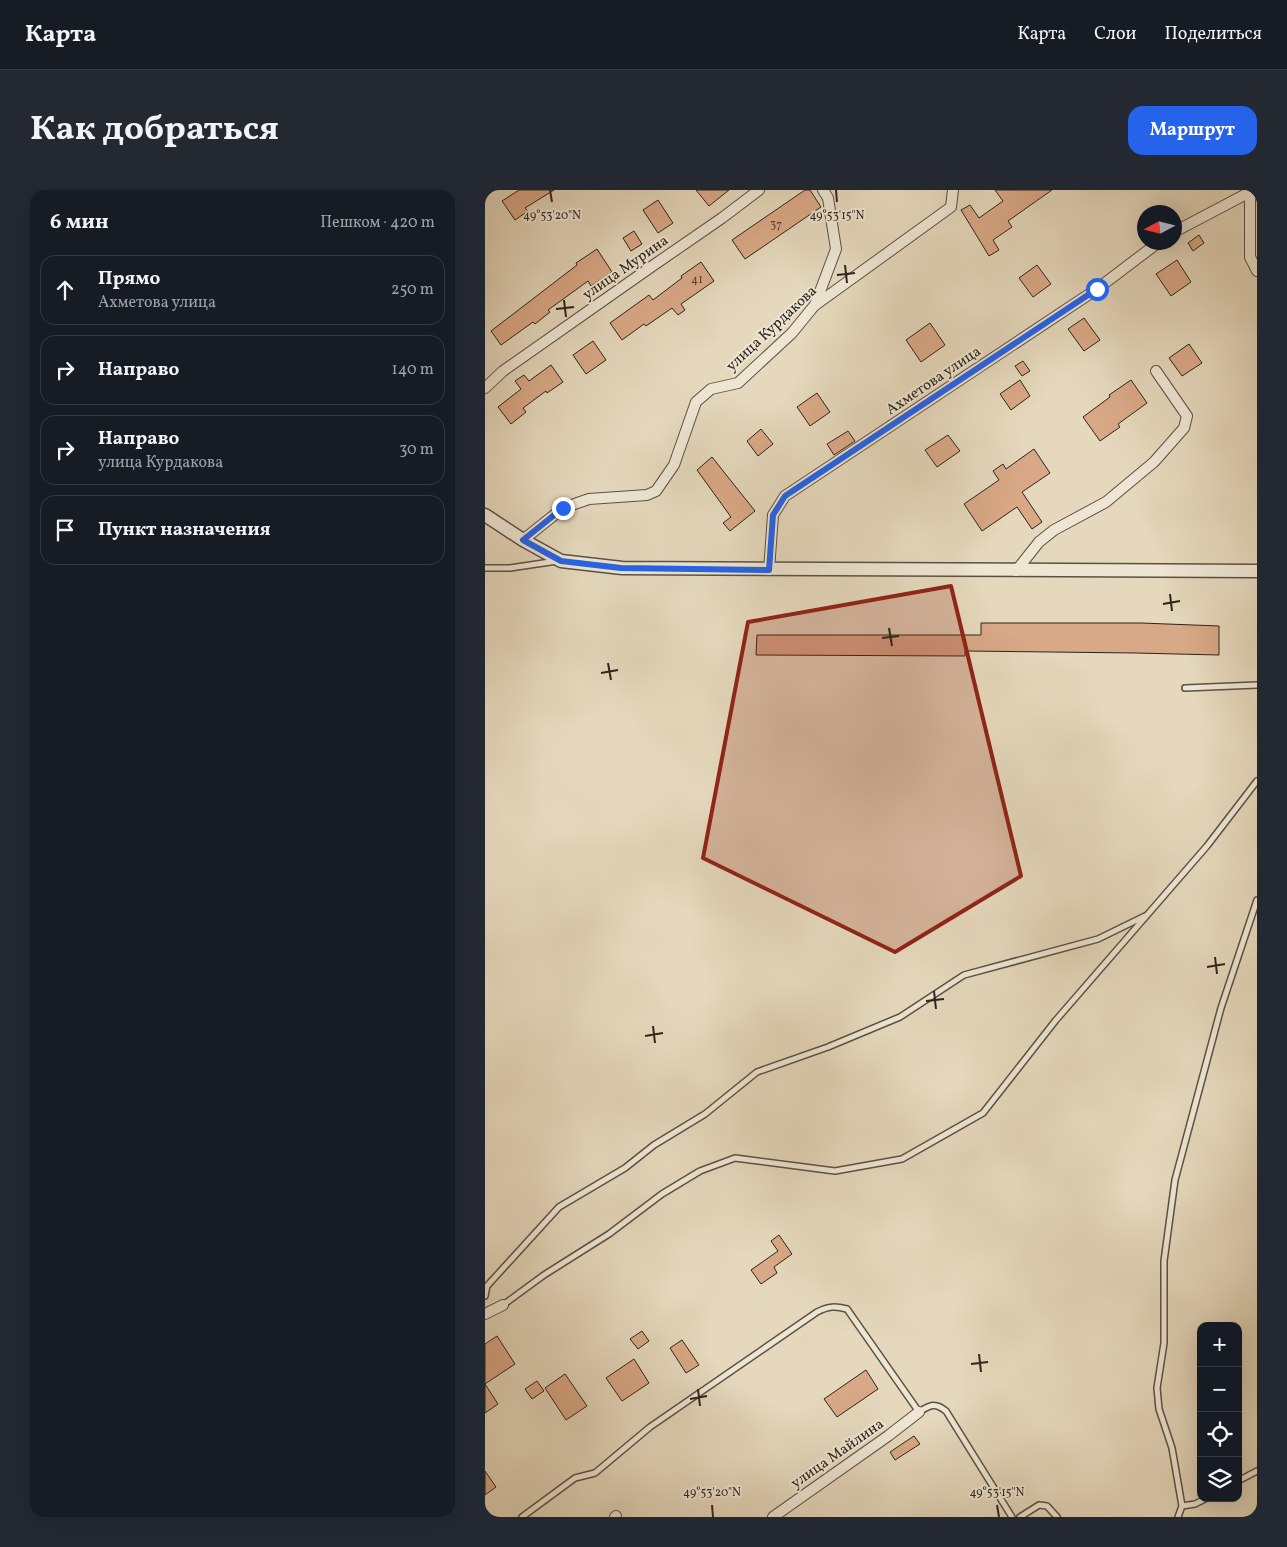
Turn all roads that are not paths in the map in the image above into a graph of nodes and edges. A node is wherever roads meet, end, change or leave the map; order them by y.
1 (759, 190) edge
2 (823, 190) edge
3 (953, 190) edge
4 (1250, 191) edge
5 (1182, 228) edge
6 (1148, 250) edge
7 (1257, 270) edge
8 (814, 306) junction
9 (1156, 371) dead end
10 (485, 388) edge
11 (485, 515) edge
12 (523, 540) junction
13 (561, 561) junction
14 (485, 568) edge
15 (769, 570) junction
16 (1016, 571) junction
17 (1257, 571) edge
18 (1257, 685) edge
19 (1185, 688) dead end
20 (1257, 781) edge
21 (1257, 900) edge
22 (1147, 914) junction
23 (485, 1296) edge
24 (503, 1305) joint
25 (485, 1314) edge
26 (919, 1412) junction
27 (1257, 1471) edge
28 (1242, 1479) edge
29 (1199, 1502) edge
30 (1182, 1506) junction
31 (523, 1517) edge
32 (773, 1517) edge
33 (1012, 1517) edge
34 (1020, 1517) edge
35 (1057, 1517) edge
36 (1178, 1517) edge

1 - 10 street, улица Мурина
2 - 8 street
3 - 8 street, улица Курдакова
4 - 5 street
4 - 7 street
6 - 15 street, Ахметова улица
8 - 12 street, улица Курдакова
9 - 16 street
11 - 12 street
12 - 13 street
13 - 14 lane
13 - 15 street
15 - 16 street
16 - 17 street
18 - 19 lane
20 - 22 lane
21 - 30 lane
22 - 23 lane
22 - 24 lane
24 - 25 street
26 - 31 lane
26 - 32 street, улица Майлина
26 - 33 lane
27 - 28 lane
29 - 30 lane
30 - 36 lane
34 - 35 lane

